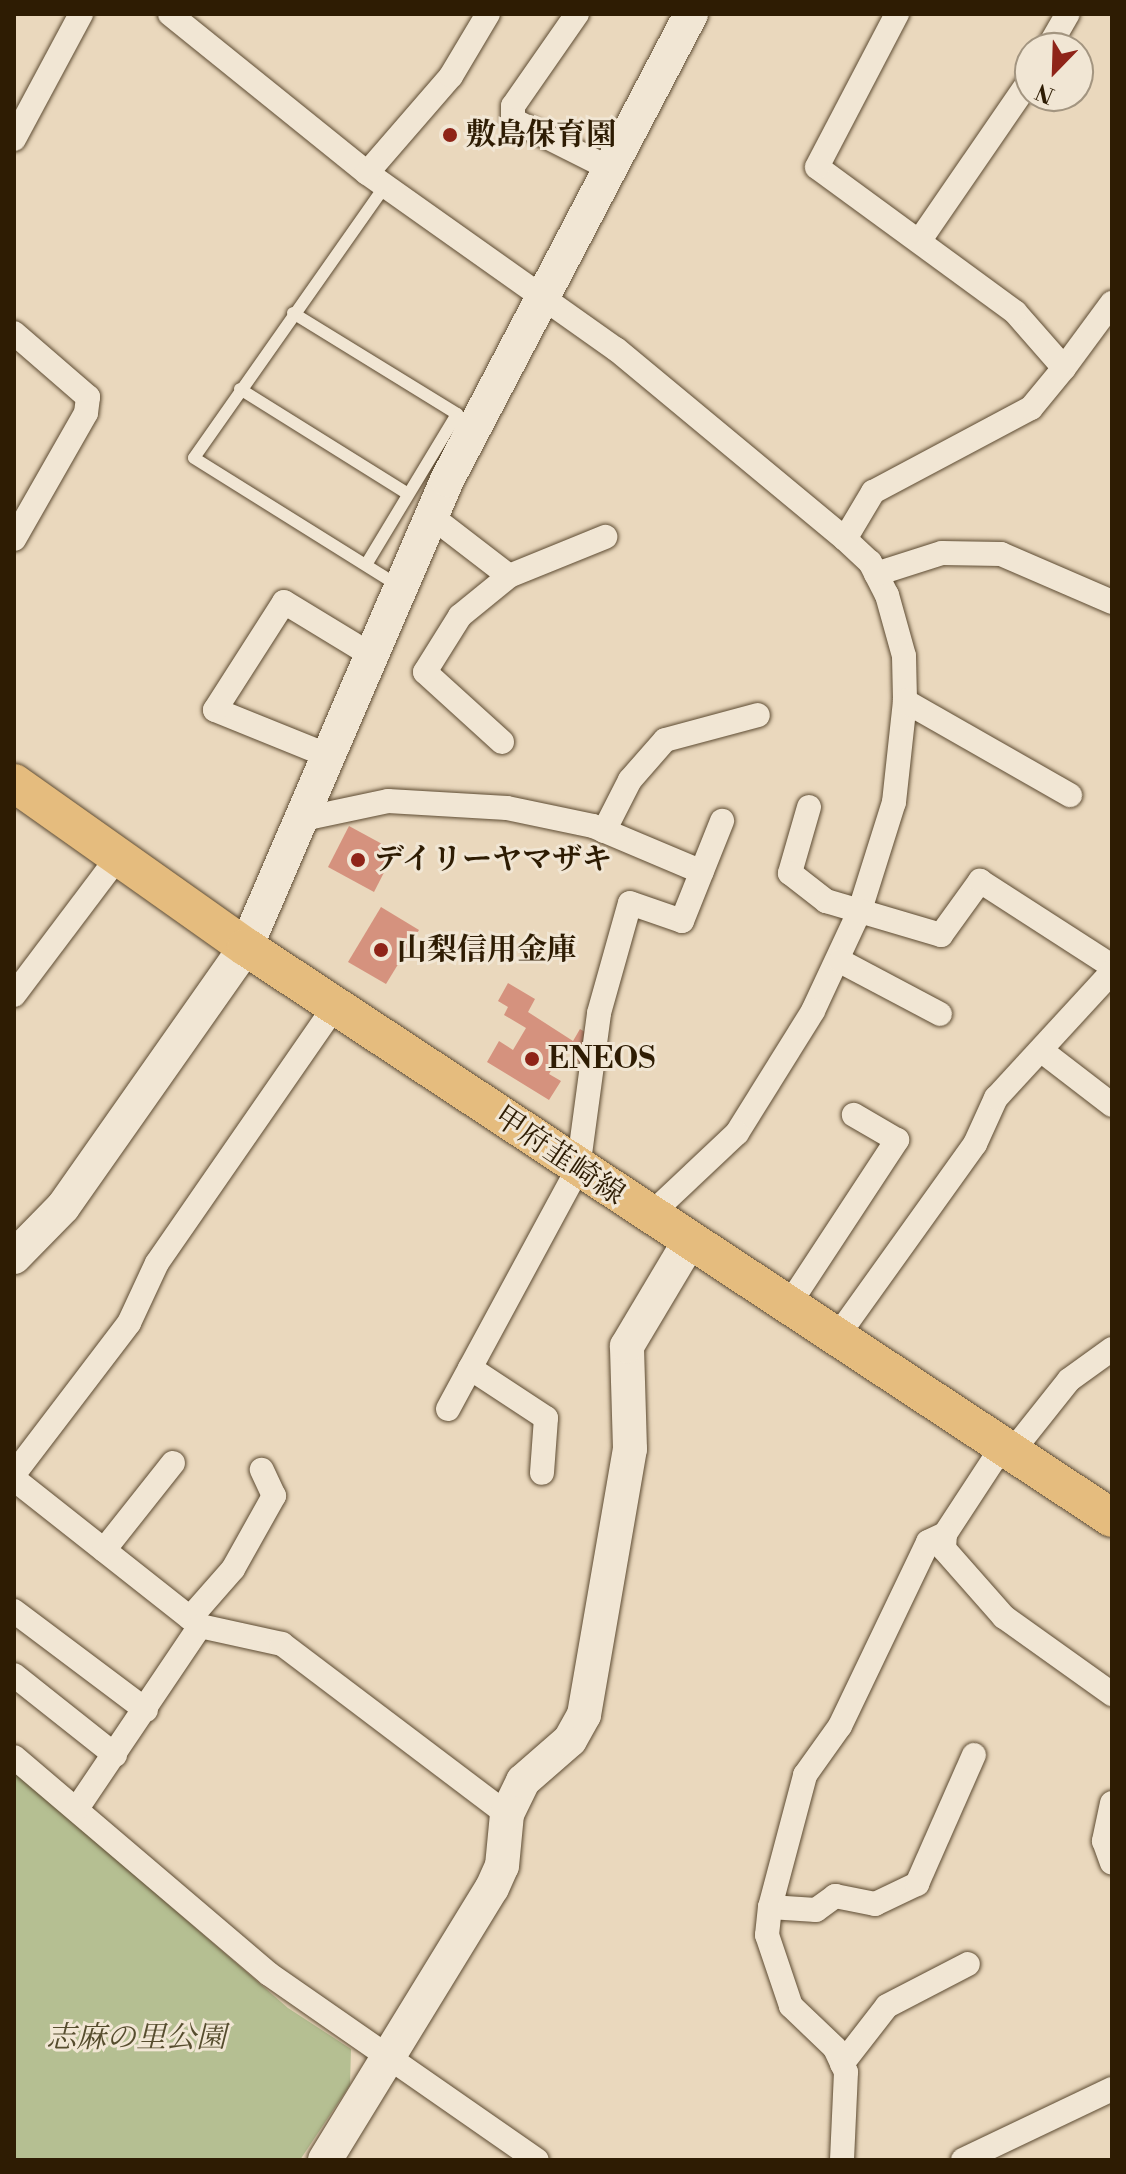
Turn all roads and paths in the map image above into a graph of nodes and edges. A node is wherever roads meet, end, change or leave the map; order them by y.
1 (81, 14) edge
2 (170, 14) edge
3 (488, 14) edge
4 (577, 14) edge
5 (691, 14) edge
6 (897, 14) edge
7 (1068, 14) edge
8 (1057, 32) edge
9 (1014, 103) edge
10 (14, 139) edge
11 (609, 168) junction
12 (376, 180) junction
13 (920, 240) junction
14 (541, 298) junction
15 (1112, 303) edge
16 (293, 313) junction
17 (14, 333) edge
18 (1064, 368) junction
19 (240, 389) junction
20 (420, 505) junction
21 (605, 537) dead end
22 (14, 539) edge
23 (845, 539) junction
24 (366, 565) junction
25 (876, 574) junction
26 (509, 576) junction
27 (400, 586) junction
28 (1112, 602) edge
29 (371, 655) junction
30 (905, 701) junction
31 (758, 715) dead end
32 (502, 742) dead end
33 (329, 756) junction
34 (14, 783) edge
35 (1070, 795) dead end
36 (809, 807) dead end
37 (303, 819) junction
38 (722, 821) dead end
39 (604, 831) junction
40 (118, 857) junction
41 (702, 872) junction
42 (860, 910) junction
43 (246, 947) junction
44 (840, 961) junction
45 (1112, 966) edge
46 (1112, 972) edge
47 (14, 995) edge
48 (335, 1006) junction
49 (940, 1014) dead end
50 (1042, 1051) junction
51 (1112, 1105) edge
52 (854, 1115) dead end
53 (578, 1169) junction
54 (649, 1216) junction
55 (689, 1242) junction
56 (15, 1255) edge
57 (788, 1306) junction
58 (836, 1338) junction
59 (1112, 1349) edge
60 (470, 1368) junction
61 (448, 1409) dead end
62 (1007, 1450) junction
63 (173, 1463) dead end
64 (262, 1470) dead end
65 (542, 1473) dead end
66 (14, 1476) edge
67 (1112, 1518) edge
68 (945, 1534) junction
69 (104, 1550) junction
70 (14, 1611) edge
71 (195, 1622) junction
72 (14, 1675) edge
73 (1112, 1694) edge
74 (146, 1710) junction
75 (115, 1755) junction
76 (974, 1755) dead end
77 (14, 1757) edge
78 (1112, 1803) edge
79 (78, 1807) junction
80 (507, 1814) junction
81 (1112, 1863) edge
82 (770, 1907) junction
83 (968, 1964) dead end
84 (391, 2055) junction
85 (842, 2064) junction
86 (1112, 2089) edge
87 (325, 2160) edge
88 (537, 2160) edge
89 (842, 2160) edge
90 (963, 2160) edge

1 - 10 street
2 - 12 street
3 - 12 street
4 - 11 street
5 - 11 street
6 - 13 street
7 - 8 street
9 - 13 street
11 - 14 street
12 - 14 street
12 - 16 lane
13 - 18 street
14 - 20 street
14 - 23 street
15 - 18 street
16 - 19 lane
16 - 20 lane
17 - 22 street
18 - 23 street
19 - 20 lane
19 - 24 lane
20 - 24 lane
20 - 26 street
20 - 27 street
21 - 26 street
23 - 25 street
24 - 27 lane
25 - 28 street
25 - 30 street
26 - 32 street
27 - 29 street
29 - 33 street
29 - 33 street
30 - 35 street
30 - 42 street
31 - 39 street
33 - 37 street
34 - 40 main road, 甲府韮崎線
36 - 42 street
37 - 39 street
37 - 43 street
38 - 41 street
39 - 41 street
40 - 43 main road, 甲府韮崎線
40 - 47 street
41 - 53 street
42 - 44 street
42 - 45 street
43 - 48 main road, 甲府韮崎線
43 - 56 street
44 - 49 street
44 - 54 street
46 - 50 street
48 - 53 main road, 甲府韮崎線
48 - 66 street
50 - 51 street
50 - 58 street
52 - 57 street
53 - 54 main road, 甲府韮崎線
53 - 60 street
54 - 55 main road, 甲府韮崎線
55 - 57 main road, 甲府韮崎線
55 - 80 street
57 - 58 main road, 甲府韮崎線
58 - 62 main road, 甲府韮崎線
59 - 62 street
60 - 61 street
60 - 65 street
62 - 67 main road, 甲府韮崎線
62 - 68 street
63 - 69 street
64 - 71 street
66 - 69 street
68 - 73 street
68 - 82 street
69 - 71 street
70 - 74 street
71 - 74 street
71 - 80 street
72 - 75 street
74 - 75 street
75 - 79 street
76 - 82 street
77 - 79 street
78 - 81 street
79 - 84 street
80 - 84 street
82 - 85 street
83 - 85 street
84 - 87 street
84 - 88 street
85 - 89 street
86 - 90 street

